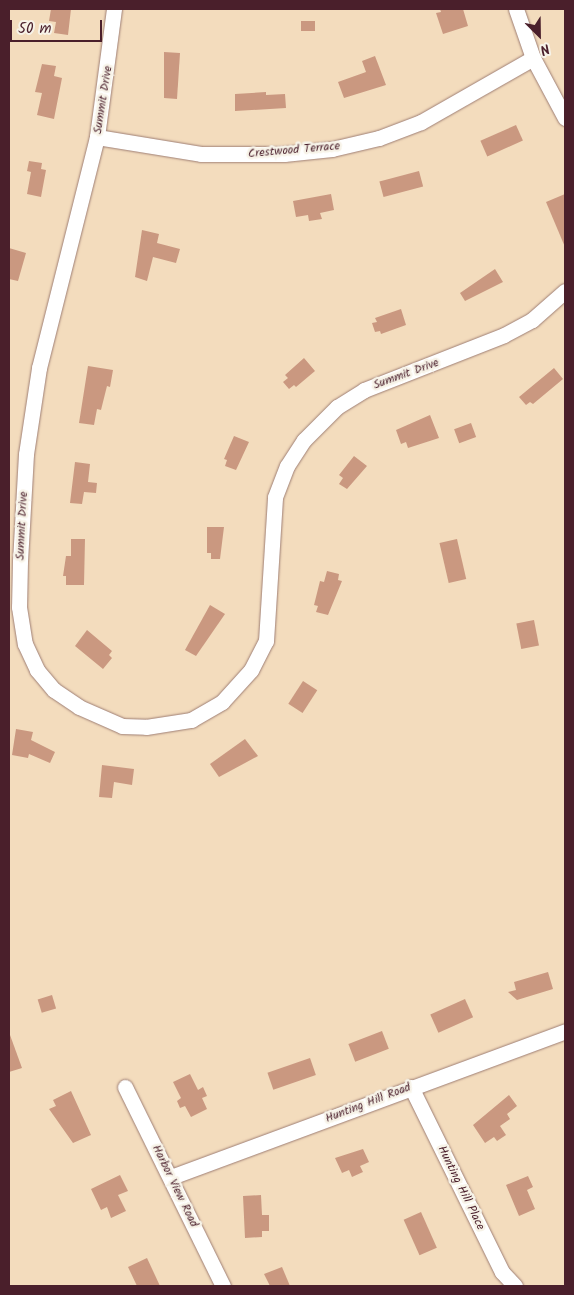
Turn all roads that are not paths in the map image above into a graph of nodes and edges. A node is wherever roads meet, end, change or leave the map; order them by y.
1 (114, 9) edge
2 (516, 9) edge
3 (533, 58) junction
4 (565, 118) edge
5 (97, 137) junction
6 (565, 291) edge
7 (565, 1032) edge
8 (125, 1087) dead end
9 (412, 1087) junction
10 (171, 1177) junction
11 (223, 1286) edge
12 (515, 1286) edge

1 - 5 street, Summit Drive
2 - 3 street
3 - 4 street
3 - 5 street, Crestwood Terrace
5 - 6 street, Summit Drive
7 - 9 street, Hunting Hill Road
8 - 10 street, Harbor View Road
9 - 10 street, Hunting Hill Road
9 - 12 street, Hunting Hill Place
10 - 11 street, Harbor View Road

